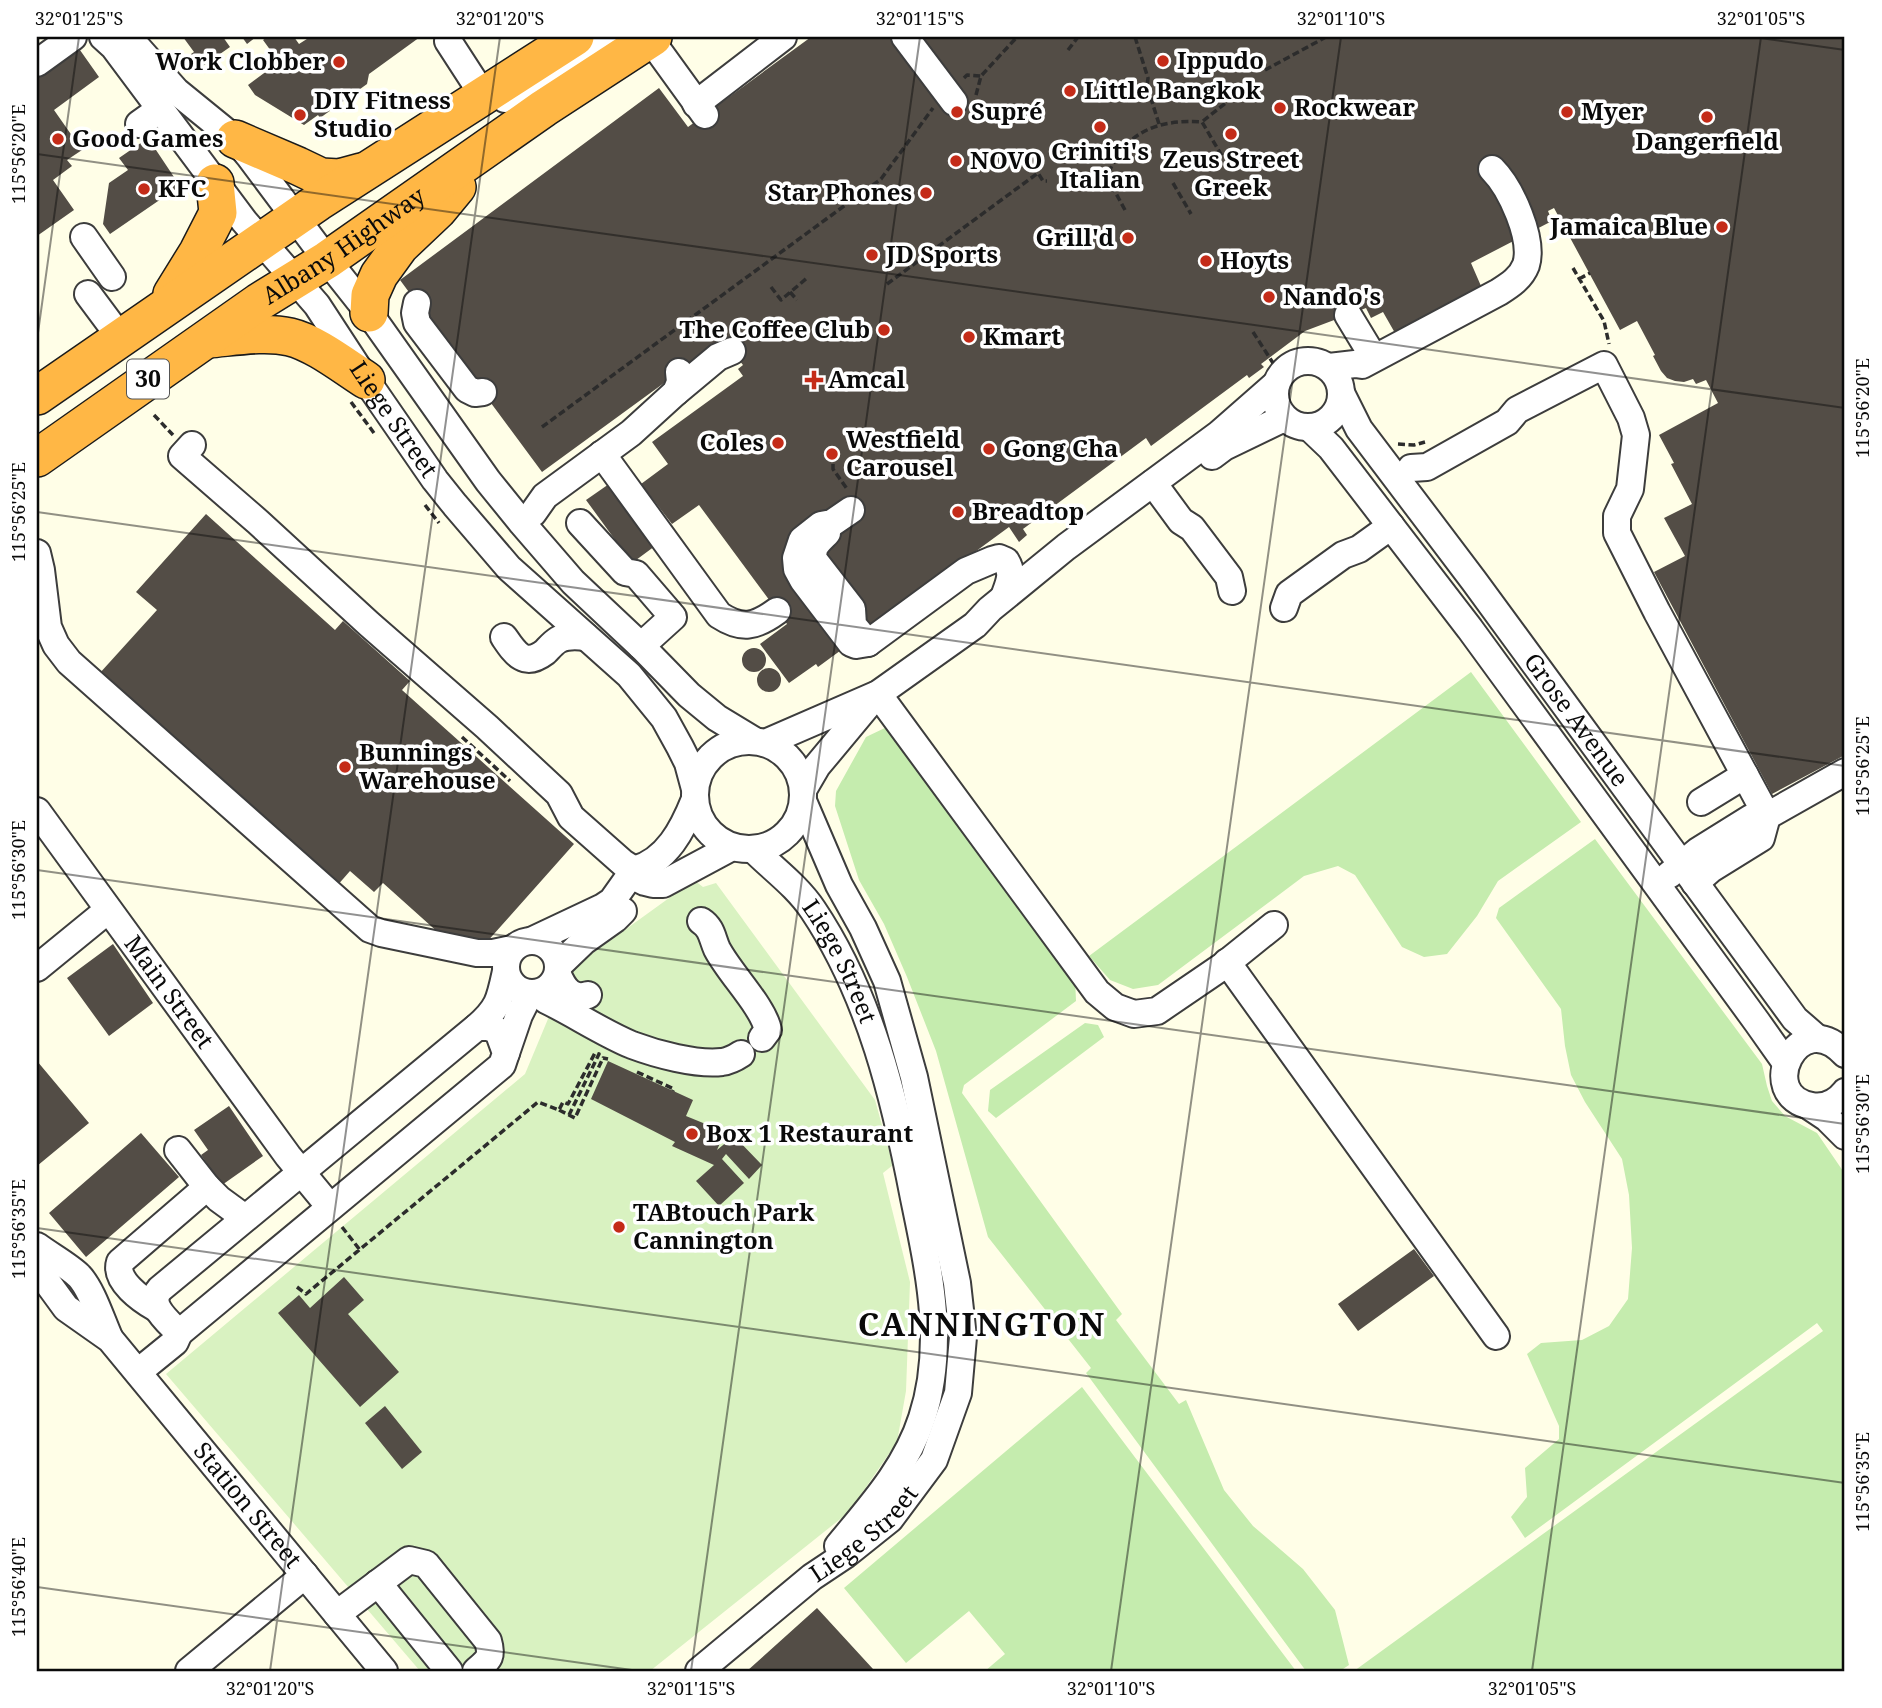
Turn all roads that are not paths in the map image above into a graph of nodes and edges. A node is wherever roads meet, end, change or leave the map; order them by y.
1 (73, 37) edge
2 (103, 37) edge
3 (128, 37) edge
4 (783, 37) edge
5 (905, 37) edge
6 (652, 38) edge
7 (448, 41) dead end
8 (595, 41) edge
9 (37, 63) edge
10 (483, 95) junction
11 (959, 98) road end
12 (447, 119) junction
13 (235, 139) junction
14 (493, 144) junction
15 (365, 171) junction
16 (215, 183) junction
17 (295, 218) junction
18 (1524, 235) dead end
19 (84, 237) dead end
20 (261, 241) junction
21 (327, 260) junction
22 (112, 277) dead end
23 (295, 280) junction
24 (88, 294) dead end
25 (416, 303) dead end
26 (165, 307) junction
27 (369, 313) junction
28 (1348, 315) dead end
29 (120, 337) junction
30 (204, 340) junction
31 (720, 352) dead end
32 (1368, 361) junction
33 (1275, 374) junction
34 (366, 380) junction
35 (1338, 384) junction
36 (483, 392) dead end
37 (37, 396) edge
38 (634, 404) dead end
39 (1284, 418) junction
40 (1310, 428) junction
41 (183, 440) road end
42 (37, 457) edge
43 (610, 466) junction
44 (1404, 473) junction
45 (488, 481) junction
46 (1157, 490) junction
47 (1368, 497) junction
48 (527, 518) junction
49 (1181, 521) dead end
50 (580, 523) dead end
51 (1391, 526) junction
52 (1359, 549) dead end
53 (37, 553) edge
54 (988, 554) junction
55 (1049, 561) junction
56 (1004, 597) junction
57 (543, 598) junction
58 (777, 611) dead end
59 (975, 625) junction
60 (586, 637) junction
61 (858, 637) junction
62 (641, 646) junction
63 (878, 694) junction
64 (760, 742) junction
65 (1845, 772) edge
66 (1745, 775) junction
67 (695, 794) junction
68 (803, 796) junction
69 (1700, 802) dead end
70 (37, 811) edge
71 (1767, 816) junction
72 (743, 848) junction
73 (1689, 874) junction
74 (643, 877) junction
75 (1656, 884) junction
76 (108, 910) junction
77 (701, 921) dead end
78 (1274, 925) dead end
79 (517, 954) junction
80 (1227, 962) junction
81 (37, 968) edge
82 (558, 969) junction
83 (534, 993) junction
84 (588, 995) dead end
85 (477, 1027) junction
86 (1836, 1045) edge
87 (506, 1053) junction
88 (1786, 1063) junction
89 (1845, 1091) edge
90 (1810, 1106) junction
91 (1845, 1136) edge
92 (178, 1150) dead end
93 (302, 1172) junction
94 (207, 1187) junction
95 (330, 1207) junction
96 (245, 1217) junction
97 (37, 1246) edge
98 (37, 1262) edge
99 (156, 1307) junction
100 (178, 1333) junction
101 (1496, 1336) dead end
102 (110, 1339) junction
103 (138, 1373) junction
104 (305, 1575) junction
105 (812, 1577) junction
106 (378, 1583) junction
107 (337, 1614) junction
108 (189, 1671) edge
109 (384, 1671) edge
110 (449, 1671) edge
111 (476, 1671) edge
112 (699, 1671) edge

1 - 9 street
2 - 16 street, Liege Street
3 - 13 street, Liege Street
4 - 6 street
5 - 11 street
6 - 14 highway, Albany Highway / 30
7 - 10 street
8 - 10 highway, Albany Highway / 30
8 - 12 street
10 - 12 highway, Albany Highway / 30
12 - 15 highway, Albany Highway / 30
13 - 15 highway
13 - 17 street, Liege Street
14 - 21 highway, Albany Highway / 30
14 - 27 highway
15 - 17 highway, Albany Highway / 30
16 - 20 street, Liege Street
16 - 26 highway
17 - 20 highway, Albany Highway / 30
17 - 21 street, Liege Street
18 - 32 street
19 - 22 street
20 - 23 street, Liege Street
20 - 26 highway, Albany Highway / 30
21 - 23 highway, Albany Highway / 30
21 - 27 street, Liege Street
23 - 30 highway, Albany Highway / 30
23 - 34 street, Liege Street
24 - 29 street
25 - 36 street
26 - 29 highway, Albany Highway / 30
27 - 45 street, Liege Street
28 - 32 street
29 - 37 highway, Albany Highway / 30
30 - 34 highway
30 - 42 highway, Albany Highway / 30
31 - 43 street
32 - 35 street
33 - 35 street
33 - 39 street
33 - 46 street
34 - 57 street, Liege Street
35 - 40 street
35 - 44 street, Grose Avenue
38 - 45 street
39 - 40 street
39 - 46 street
40 - 47 street, Grose Avenue
41 - 74 street
43 - 48 street
43 - 58 street
44 - 47 street
44 - 66 street
44 - 73 street, Grose Avenue
45 - 48 street, Liege Street
46 - 49 street
46 - 55 street
46 - 59 street
47 - 51 street, Grose Avenue
48 - 62 street, Liege Street
50 - 62 street
51 - 52 street
51 - 75 street, Grose Avenue
53 - 79 street
54 - 55 street
54 - 56 street
54 - 61 street
55 - 56 street
56 - 59 street
57 - 60 street, Liege Street
57 - 60 street
59 - 63 street
60 - 67 street, Liege Street
61 - 61 street
62 - 64 street, Liege Street
63 - 64 street
63 - 68 street
63 - 80 street
64 - 67 street
64 - 68 street
65 - 71 street
66 - 69 street
66 - 71 street
67 - 72 street
67 - 74 street
68 - 72 street
68 - 105 street, Liege Street
70 - 76 street, Main Street
71 - 73 street
72 - 74 street
72 - 105 street, Liege Street
73 - 75 street
73 - 86 street, Grose Avenue
74 - 79 street
74 - 82 street
75 - 88 street, Grose Avenue
76 - 81 street
76 - 93 street, Main Street
77 - 83 street
78 - 80 street
79 - 82 street
79 - 83 street
79 - 85 street
80 - 101 street
82 - 83 street
82 - 84 street
83 - 87 street
85 - 87 street
85 - 93 street
86 - 88 street
87 - 95 street
88 - 90 street
89 - 90 street
90 - 91 street
92 - 94 street
93 - 95 street, Main Street
93 - 96 street
94 - 96 street
94 - 99 street
95 - 100 street
96 - 99 street
97 - 102 street, Station Street
98 - 102 street, Station Street
99 - 100 street
100 - 103 street
102 - 103 street, Station Street
103 - 104 street, Station Street
104 - 107 street, Station Street
104 - 108 street
105 - 112 street
106 - 107 street
106 - 110 street
106 - 111 street
107 - 109 street, Station Street

